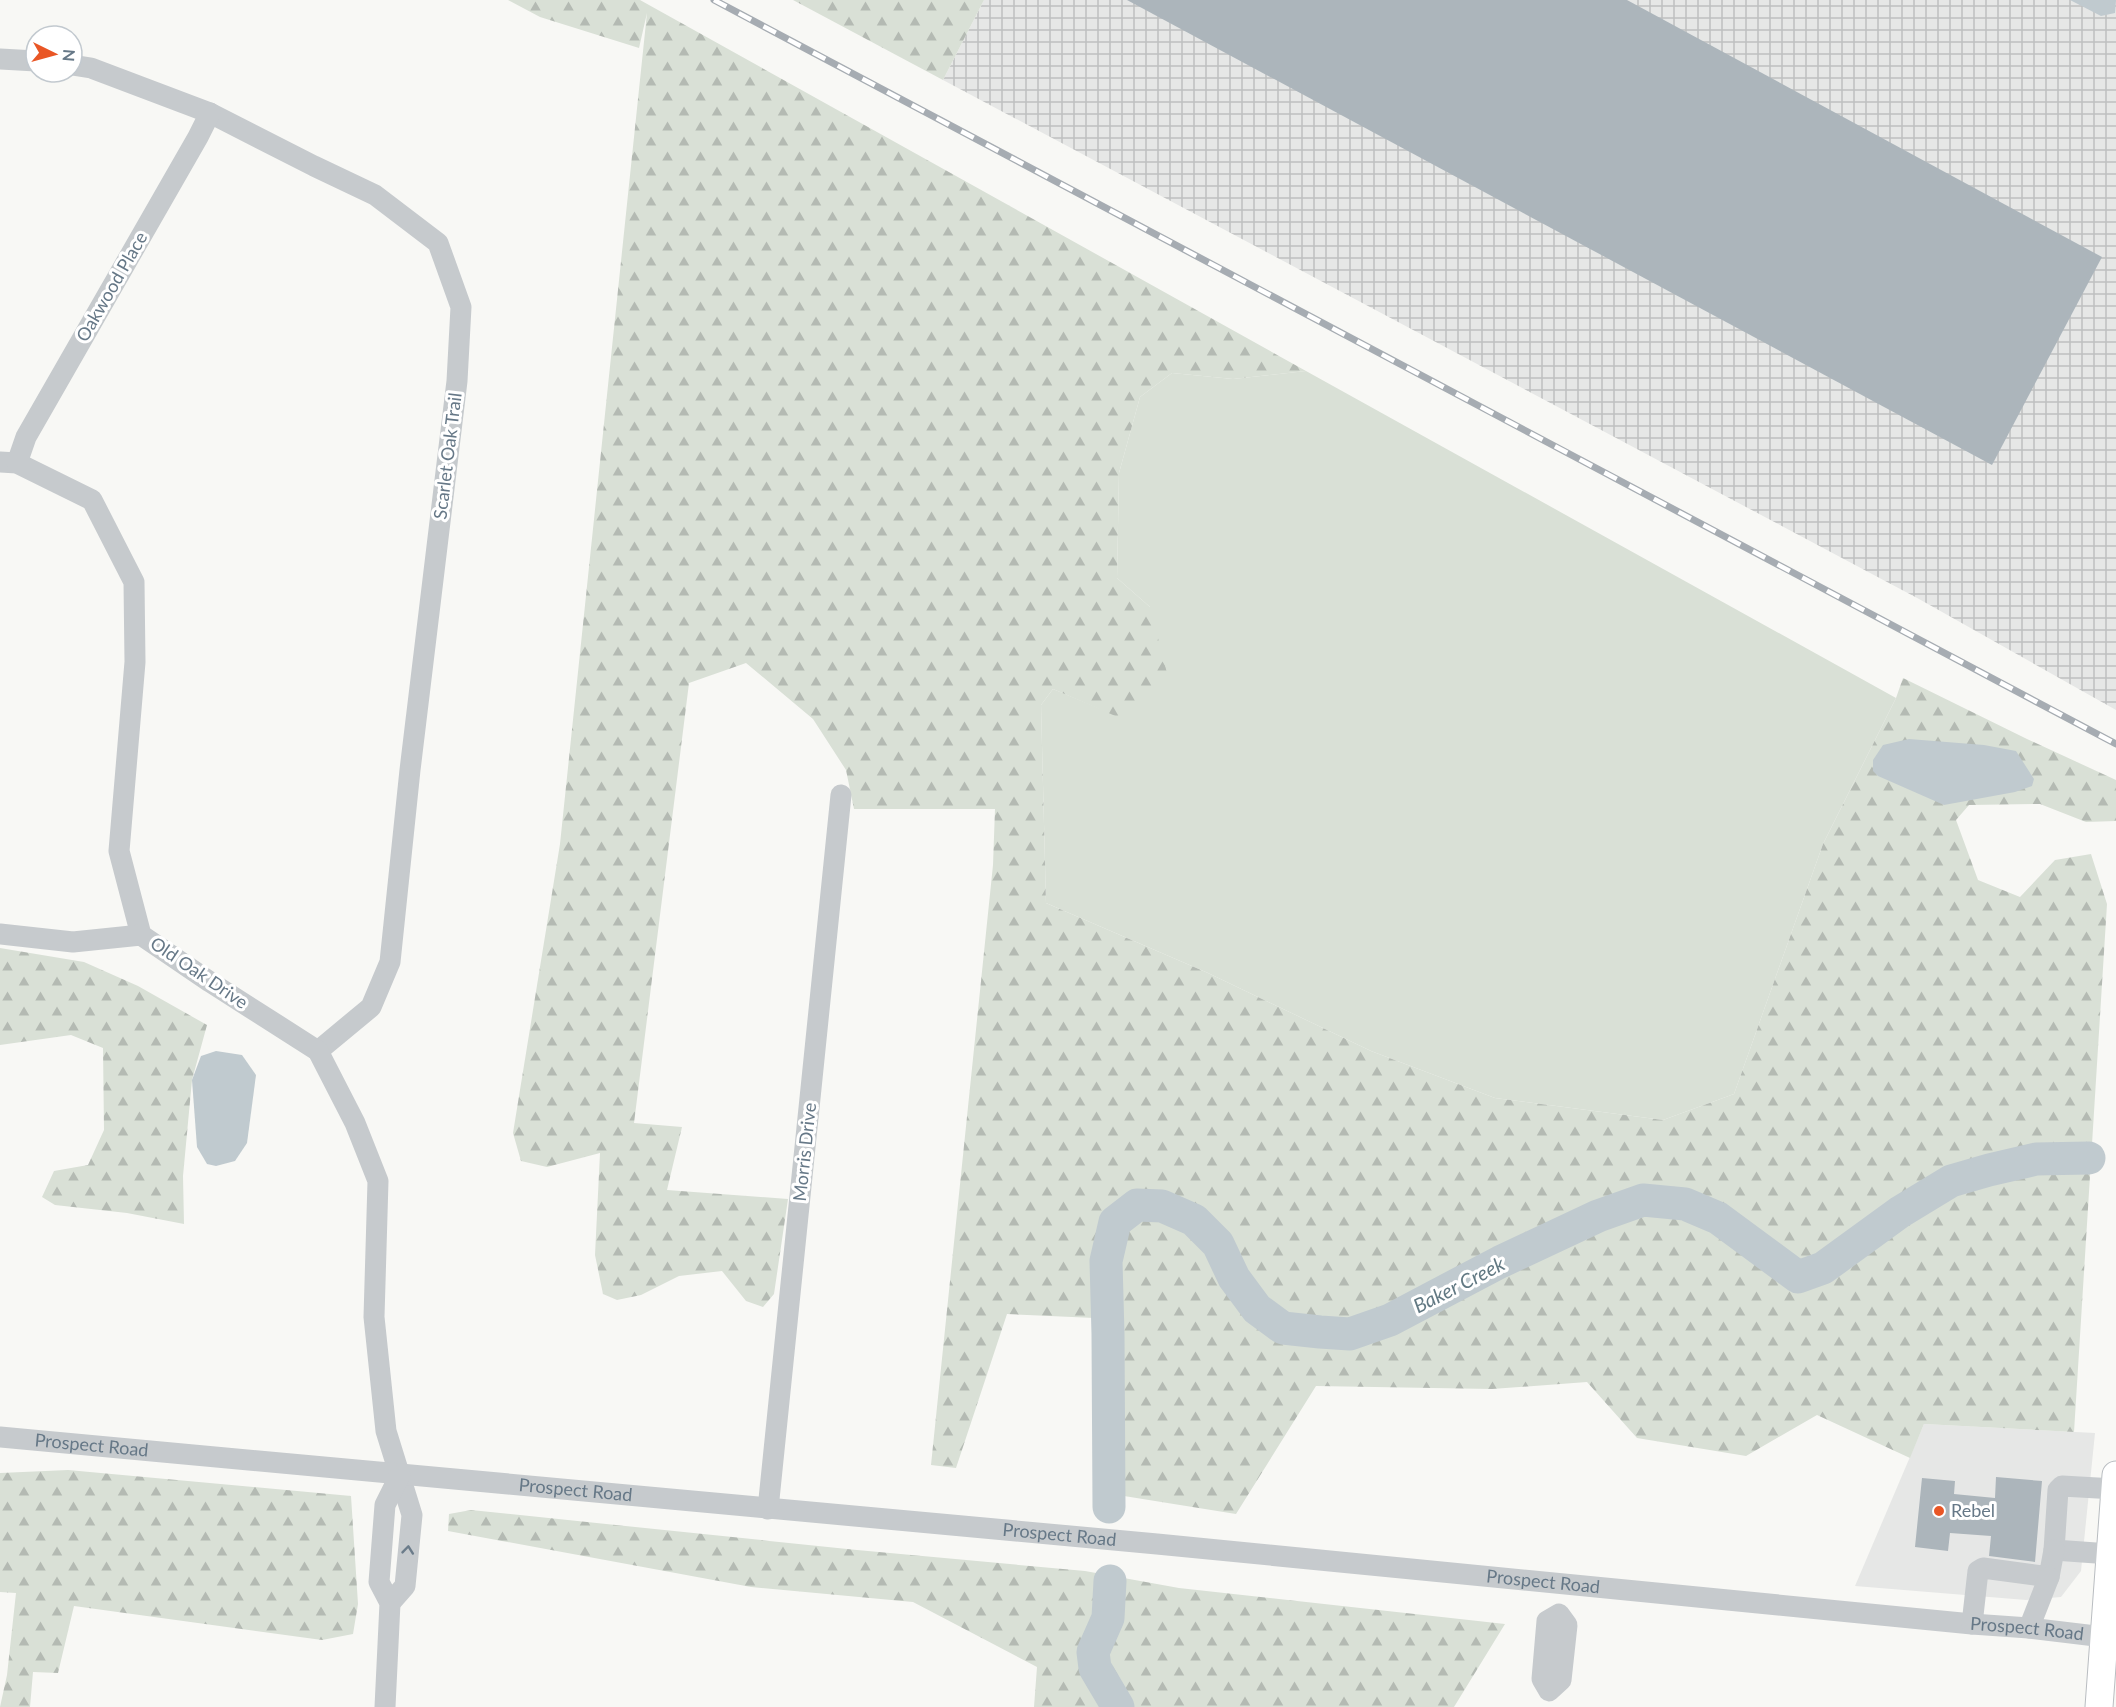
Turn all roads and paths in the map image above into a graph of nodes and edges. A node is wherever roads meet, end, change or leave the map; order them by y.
1 (0, 59) edge
2 (24, 61) edge
3 (84, 67) edge
4 (210, 113) junction
5 (8, 463) edge
6 (842, 795) dead end
7 (0, 934) edge
8 (141, 935) junction
9 (318, 1052) junction
10 (0, 1437) edge
11 (400, 1475) junction
12 (2116, 1482) edge
13 (768, 1509) junction
14 (2054, 1550) junction
15 (2110, 1554) junction
16 (2049, 1577) junction
17 (1561, 1584) junction
18 (1972, 1624) junction
19 (2028, 1628) junction
20 (2110, 1638) edge
21 (1549, 1699) edge
22 (385, 1707) edge
23 (2099, 1707) edge

1 - 2 street
3 - 4 street, Scarlet Oak Trail
4 - 5 street, Oakwood Place
4 - 9 street, Scarlet Oak Trail
5 - 8 street, Old Oak Drive
6 - 13 street, Morris Drive
7 - 8 street
8 - 9 street, Old Oak Drive
9 - 11 street, Old Oak Drive
10 - 11 street, Prospect Road
11 - 13 street, Prospect Road
11 - 22 street
12 - 14 street
12 - 15 main road
13 - 17 street, Prospect Road
14 - 15 street
14 - 16 street
15 - 20 main road
16 - 18 street
16 - 19 street
17 - 18 street, Prospect Road
17 - 21 street
18 - 19 street, Prospect Road
19 - 20 street, Prospect Road
20 - 23 main road

